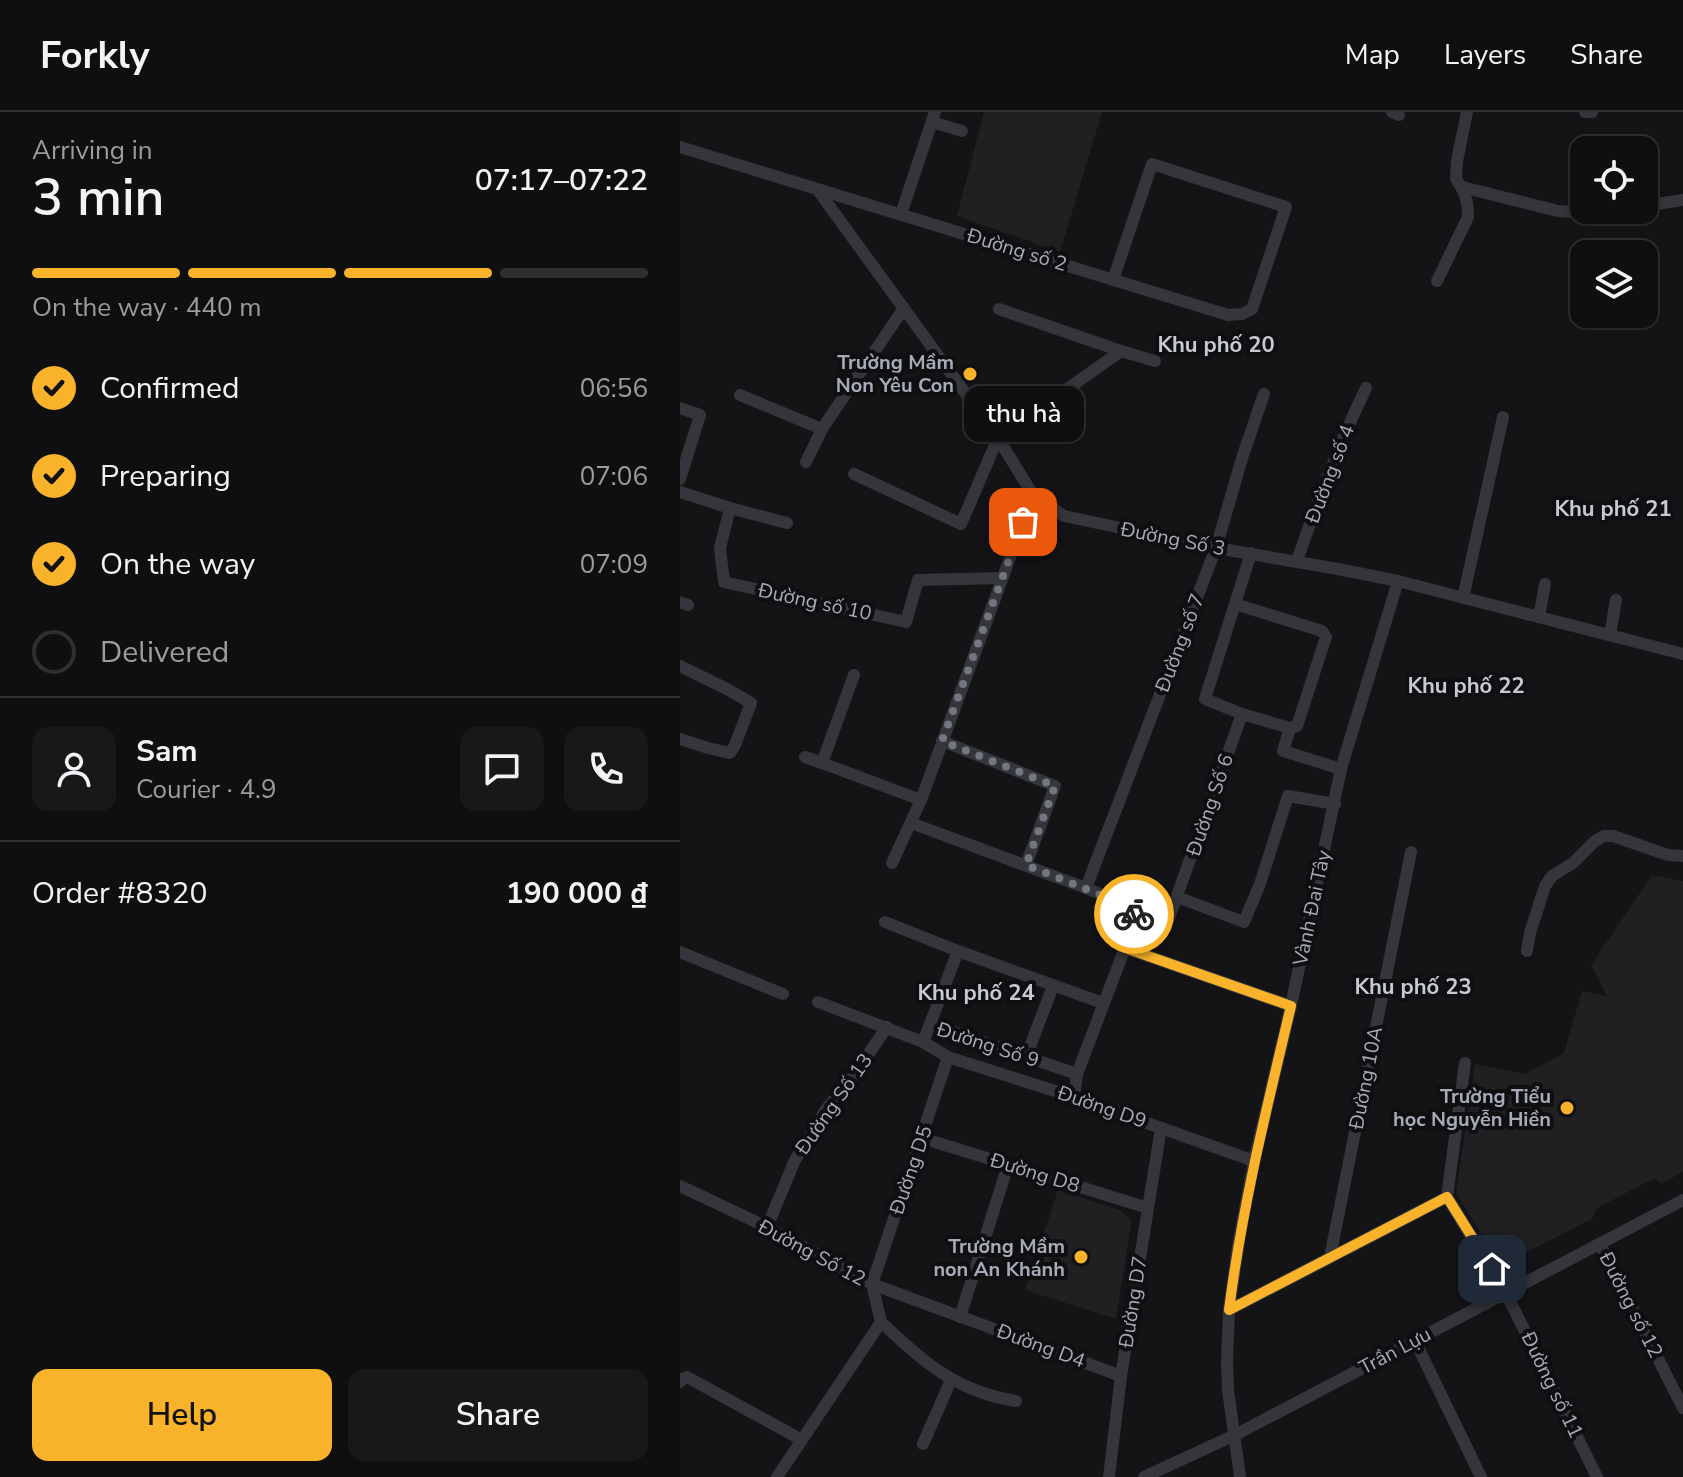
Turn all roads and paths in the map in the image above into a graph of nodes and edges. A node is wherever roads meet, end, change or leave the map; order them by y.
1 (1467, 112) edge
2 (933, 117) edge
3 (962, 131) dead end
4 (680, 147) edge
5 (1462, 187) junction
6 (817, 189) junction
7 (1683, 200) edge
8 (1658, 204) edge
9 (1570, 212) edge
10 (901, 214) junction
11 (1113, 280) junction
12 (1437, 281) dead end
13 (904, 308) junction
14 (999, 309) dead end
15 (1121, 351) junction
16 (1155, 361) dead end
17 (1366, 388) dead end
18 (1264, 394) dead end
19 (740, 395) dead end
20 (680, 408) edge
21 (1503, 417) dead end
22 (822, 429) junction
23 (998, 438) junction
24 (806, 462) dead end
25 (1492, 469) junction
26 (1507, 473) dead end
27 (854, 474) dead end
28 (680, 479) edge
29 (680, 492) edge
30 (1033, 495) junction
31 (730, 508) junction
32 (787, 523) dead end
33 (1216, 548) junction
34 (1251, 553) junction
35 (1297, 561) junction
36 (1002, 578) junction
37 (1398, 581) junction
38 (1545, 584) dead end
39 (1463, 598) junction
40 (1616, 600) dead end
41 (1235, 604) junction
42 (1539, 617) junction
43 (1610, 635) junction
44 (1683, 654) edge
45 (680, 666) edge
46 (854, 675) dead end
47 (1242, 714) junction
48 (1290, 728) junction
49 (680, 739) edge
50 (942, 741) junction
51 (805, 757) dead end
52 (822, 763) junction
53 (1341, 769) junction
54 (921, 800) junction
55 (1335, 804) junction
56 (911, 823) junction
57 (1411, 852) dead end
58 (1683, 856) edge
59 (892, 863) dead end
60 (1026, 865) junction
61 (1086, 888) junction
62 (1177, 897) junction
63 (1136, 909) junction
64 (885, 922) dead end
65 (1125, 948) junction
66 (958, 951) junction
67 (1527, 951) dead end
68 (680, 952) edge
69 (1053, 986) junction
70 (783, 994) dead end
71 (818, 1002) dead end
72 (1103, 1003) junction
73 (1291, 1006) junction
74 (930, 1024) junction
75 (887, 1027) junction
76 (923, 1042) junction
77 (948, 1057) junction
78 (1026, 1057) junction
79 (1465, 1063) dead end
80 (1077, 1074) junction
81 (1074, 1097) junction
82 (1161, 1128) junction
83 (922, 1138) junction
84 (1254, 1161) junction
85 (1008, 1165) junction
86 (680, 1186) edge
87 (1447, 1197) junction
88 (1683, 1200) edge
89 (1148, 1208) junction
90 (767, 1227) junction
91 (1600, 1244) junction
92 (1330, 1257) junction
93 (872, 1284) junction
94 (1506, 1293) junction
95 (1229, 1310) junction
96 (960, 1317) junction
97 (881, 1322) junction
98 (1415, 1341) junction
99 (1121, 1376) junction
100 (951, 1380) junction
101 (680, 1382) edge
102 (1016, 1401) dead end
103 (1683, 1408) edge
104 (1235, 1435) junction
105 (802, 1440) junction
106 (923, 1444) dead end
107 (777, 1477) edge
108 (1109, 1477) edge
109 (1144, 1477) edge
110 (1240, 1477) edge
111 (1481, 1477) edge
112 (1597, 1477) edge

1 - 5 street
2 - 3 street
2 - 10 street
4 - 6 street, Đường số 2
5 - 9 street
5 - 12 street
6 - 10 street, Đường số 2
6 - 13 street, Đường Số 3
7 - 8 street
10 - 11 street, Đường số 2
11 - 11 street, Đường số 2
13 - 22 street
13 - 23 street, Đường Số 3
14 - 15 street
15 - 16 street
15 - 23 street
17 - 35 street, Đường số 4
18 - 33 street, Đường số 7
19 - 22 street
20 - 28 street
21 - 25 street
22 - 24 street
23 - 27 street
23 - 30 street, Đường Số 3
25 - 26 street
25 - 39 street
29 - 31 street
30 - 33 street, Đường Số 3
30 - 36 street
31 - 32 street
31 - 36 street, Đường số 10
33 - 34 street, Đường Số 3
33 - 61 street, Đường số 7
34 - 35 street, Đường Số 3
34 - 41 street
35 - 37 street, Đường Số 3
36 - 50 street
37 - 39 street, Đường Số 3
37 - 53 street, Vành Đai Tây
38 - 42 street
39 - 42 street, Đường Số 3
40 - 43 street
41 - 47 street
41 - 48 street
42 - 43 street, Đường Số 3
43 - 44 street, Đường Số 3
45 - 49 street
46 - 52 street
47 - 48 street
47 - 62 street, Đường Số 6
48 - 53 street
50 - 54 street
50 - 60 street
51 - 52 street
52 - 54 street
53 - 55 street, Vành Đai Tây
54 - 56 street
55 - 62 street
55 - 73 street, Vành Đai Tây
56 - 59 street
56 - 60 street
57 - 92 street, Đường 10A
58 - 67 street
60 - 61 street
61 - 63 street
62 - 63 street
63 - 65 street
64 - 66 street
65 - 72 street
65 - 73 street
66 - 69 street
66 - 74 street
68 - 70 street
69 - 72 street
69 - 78 street
71 - 75 street, Đường Số 9
72 - 80 street
73 - 84 street, Vành Đai Tây
74 - 76 street, Đường Số 9
74 - 78 street, Đường Số 9
75 - 76 street, Đường Số 9
75 - 90 street, Đường Số 13
76 - 77 street, Đường D9
77 - 81 street, Đường D9
77 - 83 street, Đường D5
78 - 80 street, Đường Số 9
79 - 87 street
80 - 81 street
81 - 82 street, Đường D9
82 - 84 street, Đường D9
82 - 89 street, Đường D7
83 - 85 street, Đường D8
83 - 93 street, Đường D5
84 - 95 street, Vành Đai Tây
85 - 89 street, Đường D8
85 - 96 street
86 - 90 street, Đường Số 12
87 - 92 street
87 - 94 street
88 - 91 street, Trần Lựu
89 - 99 street, Đường D7
90 - 93 street, Đường Số 12
91 - 94 street, Trần Lựu
91 - 103 street, Đường số 12
92 - 95 street
93 - 96 street, Đường D4
93 - 97 street, Đường Số 12
94 - 98 street, Trần Lựu
94 - 112 street, Đường số 11
95 - 104 street, Vành Đai Tây
96 - 99 street, Đường D4
97 - 100 street
97 - 105 street
98 - 104 street, Trần Lựu
98 - 111 street
99 - 108 street, Đường D7
100 - 102 street
100 - 106 street
101 - 105 street
104 - 109 street, Trần Lựu
104 - 110 street, Vành Đai Tây
105 - 107 street

